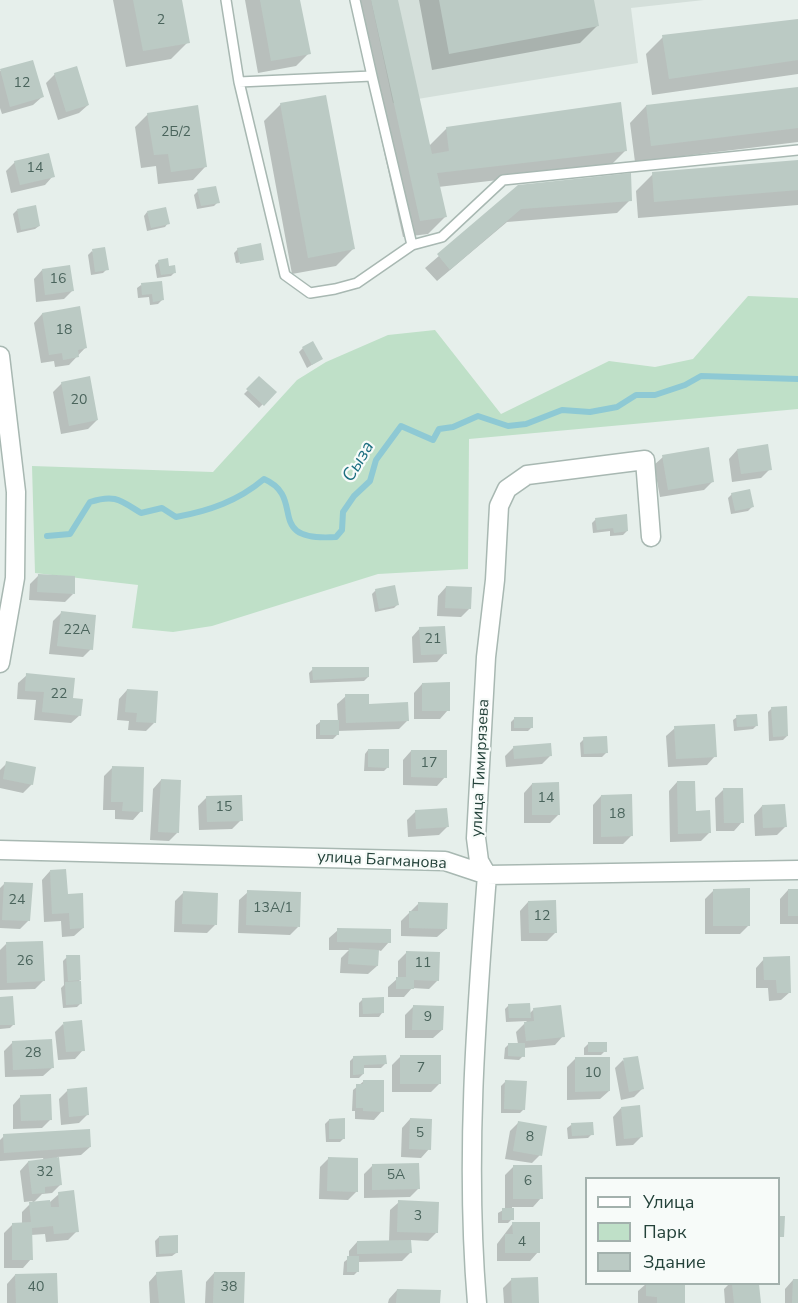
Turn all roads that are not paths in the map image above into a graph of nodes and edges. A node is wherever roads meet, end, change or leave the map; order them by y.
1 (226, 0) edge
2 (356, 0) edge
3 (372, 76) junction
4 (239, 82) junction
5 (798, 150) edge
6 (412, 245) junction
7 (0, 356) edge
8 (651, 537) dead end
9 (0, 663) edge
10 (0, 850) edge
11 (798, 870) edge
12 (486, 875) junction
13 (477, 1303) edge

1 - 4 lane
2 - 3 lane
3 - 4 lane
3 - 6 lane
4 - 6 lane
5 - 6 lane
7 - 9 street
8 - 12 street, улица Тимирязева
10 - 12 street, улица Багманова
11 - 12 street, улица Багманова
12 - 13 street, улица Тимирязева

